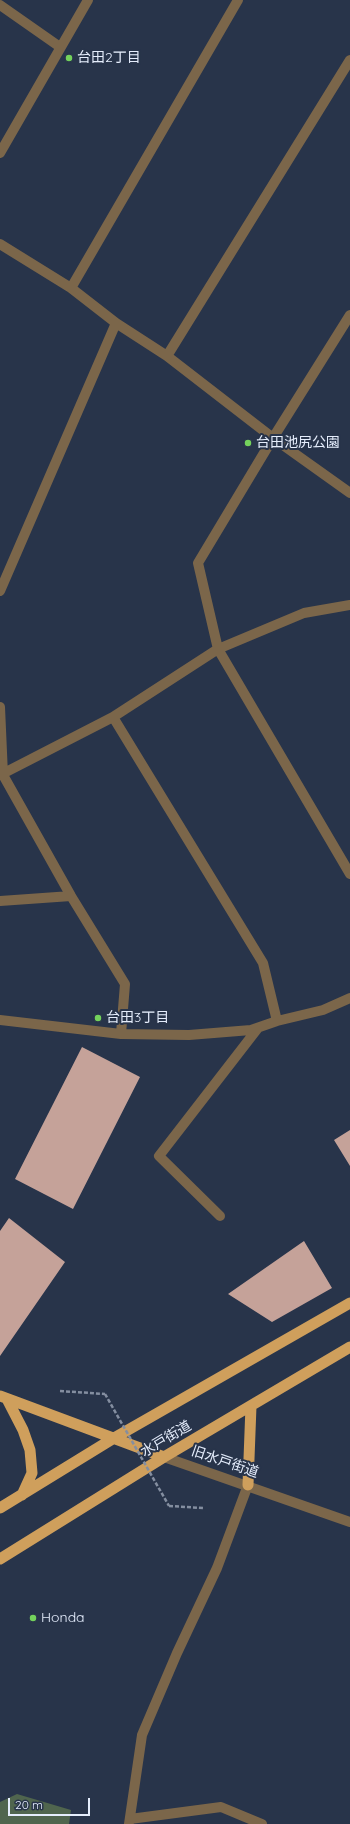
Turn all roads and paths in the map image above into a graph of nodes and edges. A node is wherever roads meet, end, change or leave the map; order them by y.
1 (88, 0) edge
2 (238, 0) edge
3 (0, 5) edge
4 (60, 47) junction
5 (350, 60) edge
6 (0, 153) edge
7 (0, 244) edge
8 (71, 288) junction
9 (350, 315) edge
10 (116, 323) junction
11 (167, 356) junction
12 (273, 438) junction
13 (350, 493) edge
14 (0, 591) edge
15 (349, 607) edge
16 (218, 649) junction
17 (0, 707) edge
18 (114, 717) junction
19 (2, 775) edge
20 (350, 874) edge
21 (72, 896) junction
22 (0, 901) edge
23 (350, 998) edge
24 (0, 1020) edge
25 (277, 1021) junction
26 (258, 1028) junction
27 (121, 1034) junction
28 (220, 1216) dead end
29 (350, 1303) edge
30 (350, 1347) edge
31 (60, 1391) dead end
32 (3, 1398) edge
33 (251, 1406) junction
34 (114, 1438) junction
35 (164, 1457) junction
36 (248, 1485) junction
37 (22, 1495) junction
38 (0, 1508) edge
39 (203, 1508) dead end
40 (350, 1522) edge
41 (0, 1559) edge
42 (129, 1821) edge
43 (262, 1824) edge

1 - 4 street
2 - 8 street
3 - 4 street
4 - 6 street
5 - 11 street
7 - 8 street
8 - 10 street
9 - 12 street
10 - 11 street
10 - 14 street
11 - 12 street
12 - 13 street
12 - 16 street
15 - 16 street
16 - 18 street
16 - 20 street
17 - 19 street
18 - 19 street
18 - 25 street
19 - 21 street
21 - 22 street
21 - 27 street
23 - 25 street
24 - 27 street
25 - 26 street
26 - 27 street
26 - 28 street
29 - 34 highway, 水戸街道
30 - 33 highway, 水戸街道
31 - 39 path, bridge
32 - 34 highway, 旧水戸街道
32 - 37 highway
33 - 35 highway, 水戸街道
33 - 36 highway
34 - 35 highway, 旧水戸街道
34 - 37 highway, 水戸街道
35 - 36 street, 旧水戸街道
35 - 41 highway, 水戸街道
36 - 40 street, 旧水戸街道
36 - 42 street
37 - 38 highway, 水戸街道
42 - 43 street

